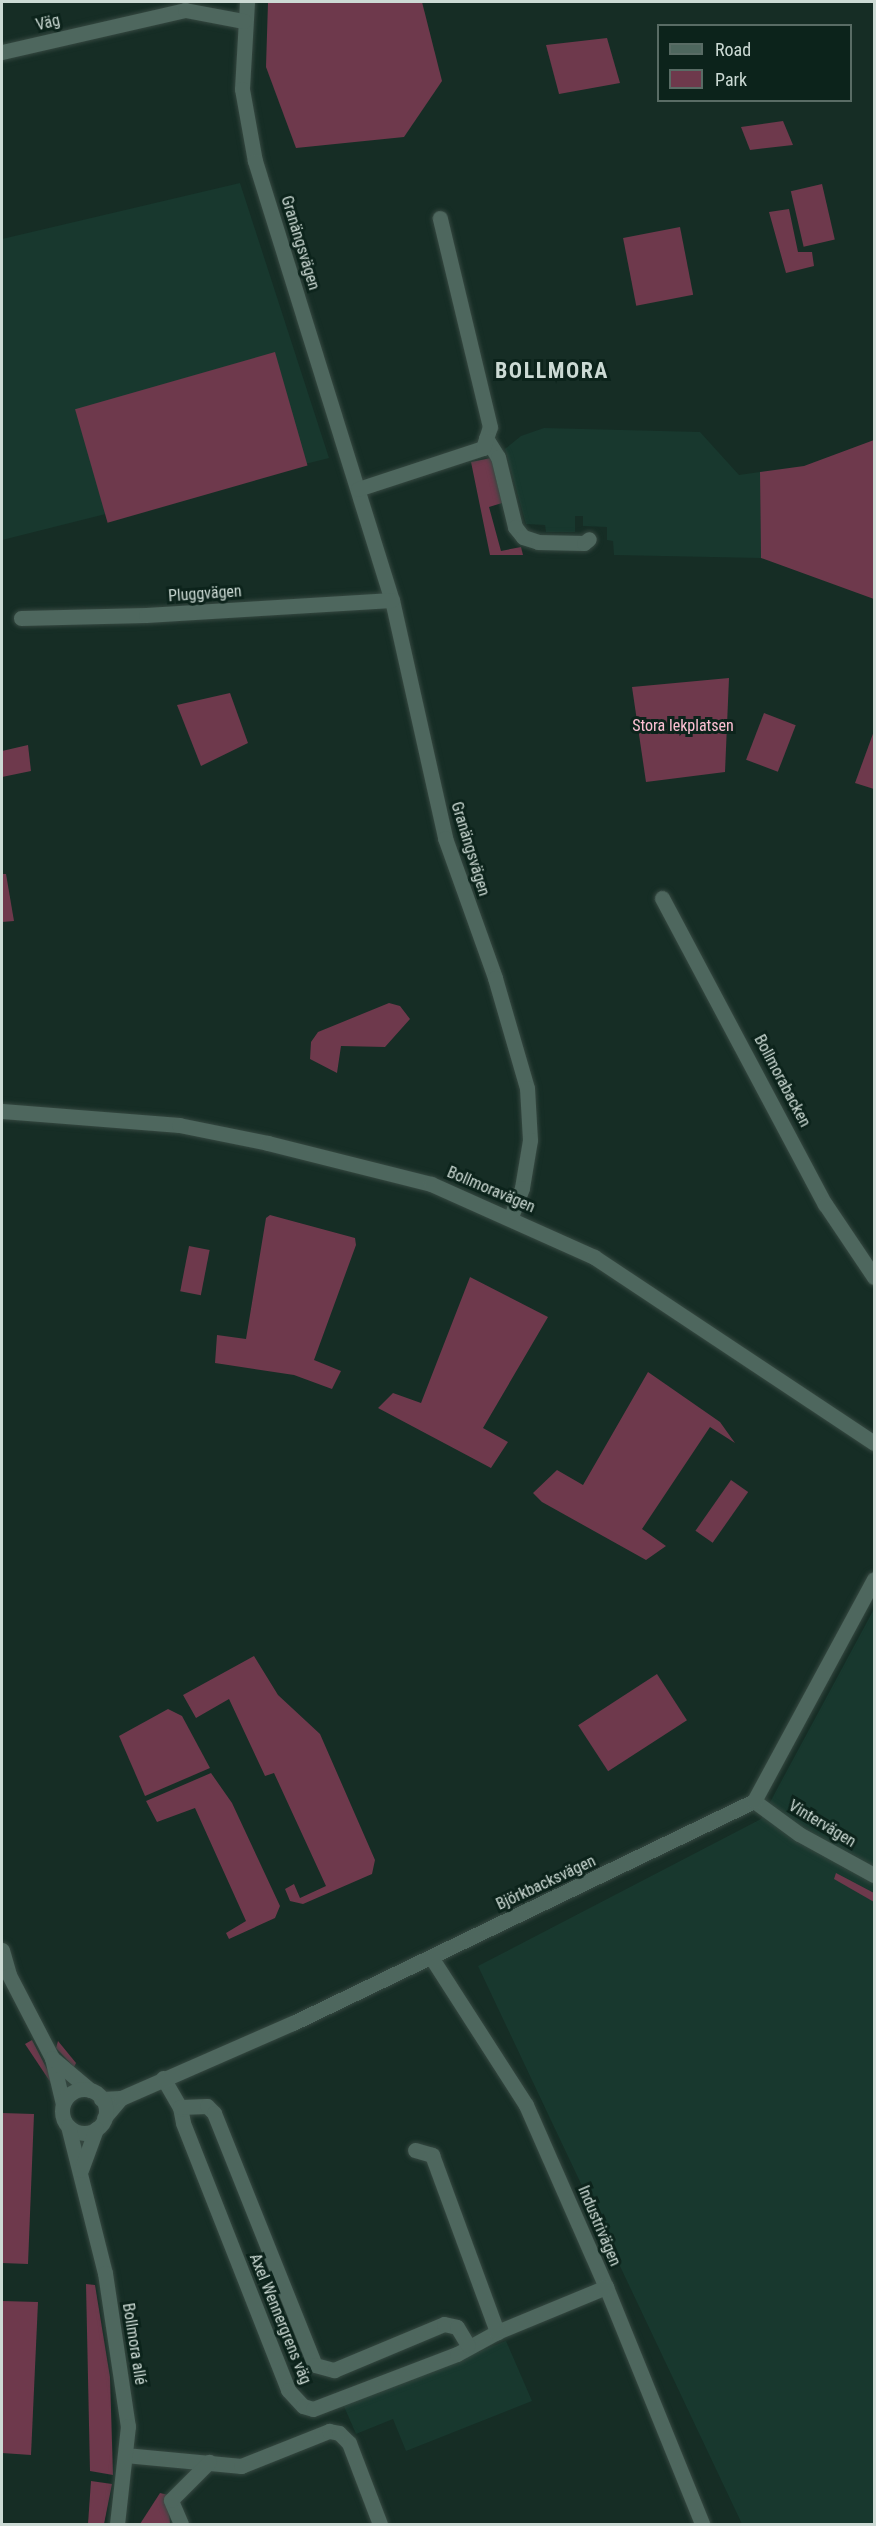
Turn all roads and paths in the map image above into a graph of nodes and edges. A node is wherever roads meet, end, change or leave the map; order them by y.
1 (247, 2) edge
2 (244, 21) junction
3 (2, 52) edge
4 (440, 218) dead end
5 (486, 438) junction
6 (358, 489) junction
7 (588, 538) dead end
8 (392, 600) junction
9 (21, 618) dead end
10 (662, 898) dead end
11 (2, 1111) edge
12 (38, 1114) junction
13 (2, 1119) edge
14 (511, 1217) junction
15 (874, 1278) edge
16 (874, 1443) edge
17 (874, 1579) edge
18 (754, 1801) junction
19 (874, 1875) edge
20 (2, 1950) edge
21 (431, 1957) junction
22 (5, 1972) edge
23 (52, 2058) junction
24 (163, 2078) junction
25 (96, 2095) junction
26 (121, 2098) junction
27 (63, 2104) junction
28 (180, 2107) junction
29 (100, 2123) junction
30 (68, 2126) junction
31 (415, 2150) dead end
32 (81, 2170) junction
33 (606, 2287) junction
34 (497, 2332) junction
35 (468, 2346) junction
36 (125, 2455) junction
37 (209, 2463) junction
38 (117, 2524) edge
39 (181, 2524) edge
40 (380, 2524) edge
41 (702, 2524) edge

1 - 2 street, Granängsvägen
2 - 3 street, Väg
2 - 6 street, Granängsvägen
4 - 5 street
5 - 6 street
5 - 7 street
6 - 8 street, Granängsvägen
8 - 9 street, Pluggvägen
8 - 14 street, Granängsvägen
10 - 15 street, Bollmorabacken
11 - 12 street, Bollmoravägen
12 - 13 street, Bollmoravägen
12 - 14 street, Bollmoravägen
14 - 16 street, Bollmoravägen
17 - 18 street
18 - 19 street, Vintervägen
18 - 21 street, Björkbacksvägen
20 - 22 street, Bollmora allé
21 - 24 street, Björkbacksvägen
21 - 33 street, Industrivägen
22 - 23 street, Bollmora allé
23 - 25 street, Bollmora allé
23 - 27 street, Bollmora allé
24 - 26 street, Björkbacksvägen
24 - 28 street, Axel Wennergrens väg
25 - 26 street, Björkbacksvägen
25 - 27 street
25 - 29 street
26 - 29 street, Björkbacksvägen
27 - 30 street, Bollmora allé
28 - 35 street, Axel Wennergrens väg
28 - 35 street, Axel Wennergrens väg
29 - 30 street
29 - 32 street
30 - 32 street, Bollmora allé
31 - 34 street
32 - 36 street, Bollmora allé
33 - 34 street, Axel Wennergrens väg
33 - 41 street, Industrivägen
34 - 35 street, Axel Wennergrens väg
36 - 37 street
36 - 38 street, Bollmora allé
37 - 39 street
37 - 40 street

